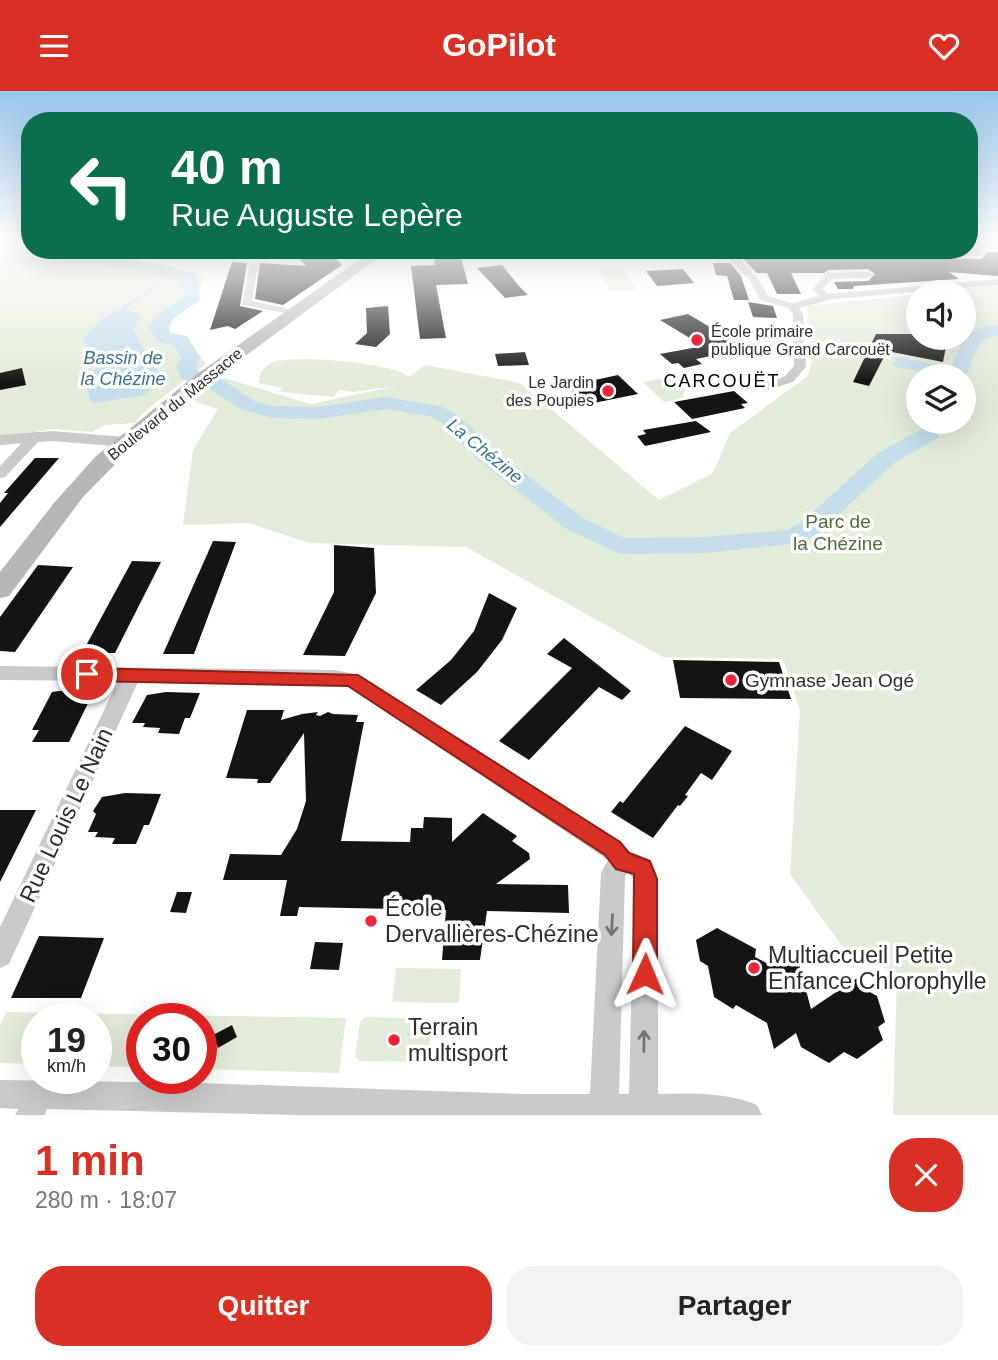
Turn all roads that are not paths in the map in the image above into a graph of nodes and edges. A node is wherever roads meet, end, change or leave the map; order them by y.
1 (249, 286) edge
2 (331, 286) edge
3 (757, 286) edge
4 (820, 286) edge
5 (940, 286) edge
6 (825, 297) junction
7 (792, 306) junction
8 (293, 313) junction
9 (765, 387) dead end
10 (36, 436) junction
11 (131, 437) junction
12 (0, 440) edge
13 (1, 473) edge
14 (0, 590) edge
15 (0, 673) edge
16 (131, 675) junction
17 (624, 862) junction
18 (0, 955) edge
19 (0, 1094) edge
20 (34, 1105) edge
21 (604, 1107) junction
22 (643, 1109) junction
23 (747, 1115) edge

1 - 8 street
2 - 8 main road, Boulevard du Massacre
3 - 7 street
4 - 6 street
5 - 6 street
6 - 7 street
7 - 9 street
8 - 11 main road, Boulevard du Massacre
10 - 11 street
10 - 12 street
10 - 13 street
11 - 14 main road, Boulevard du Massacre
15 - 16 street
16 - 17 street
16 - 18 street, Rue Louis Le Nain
17 -> 21 street
22 -> 17 street
19 - 20 street
20 - 21 street
21 - 22 street
22 - 23 street

